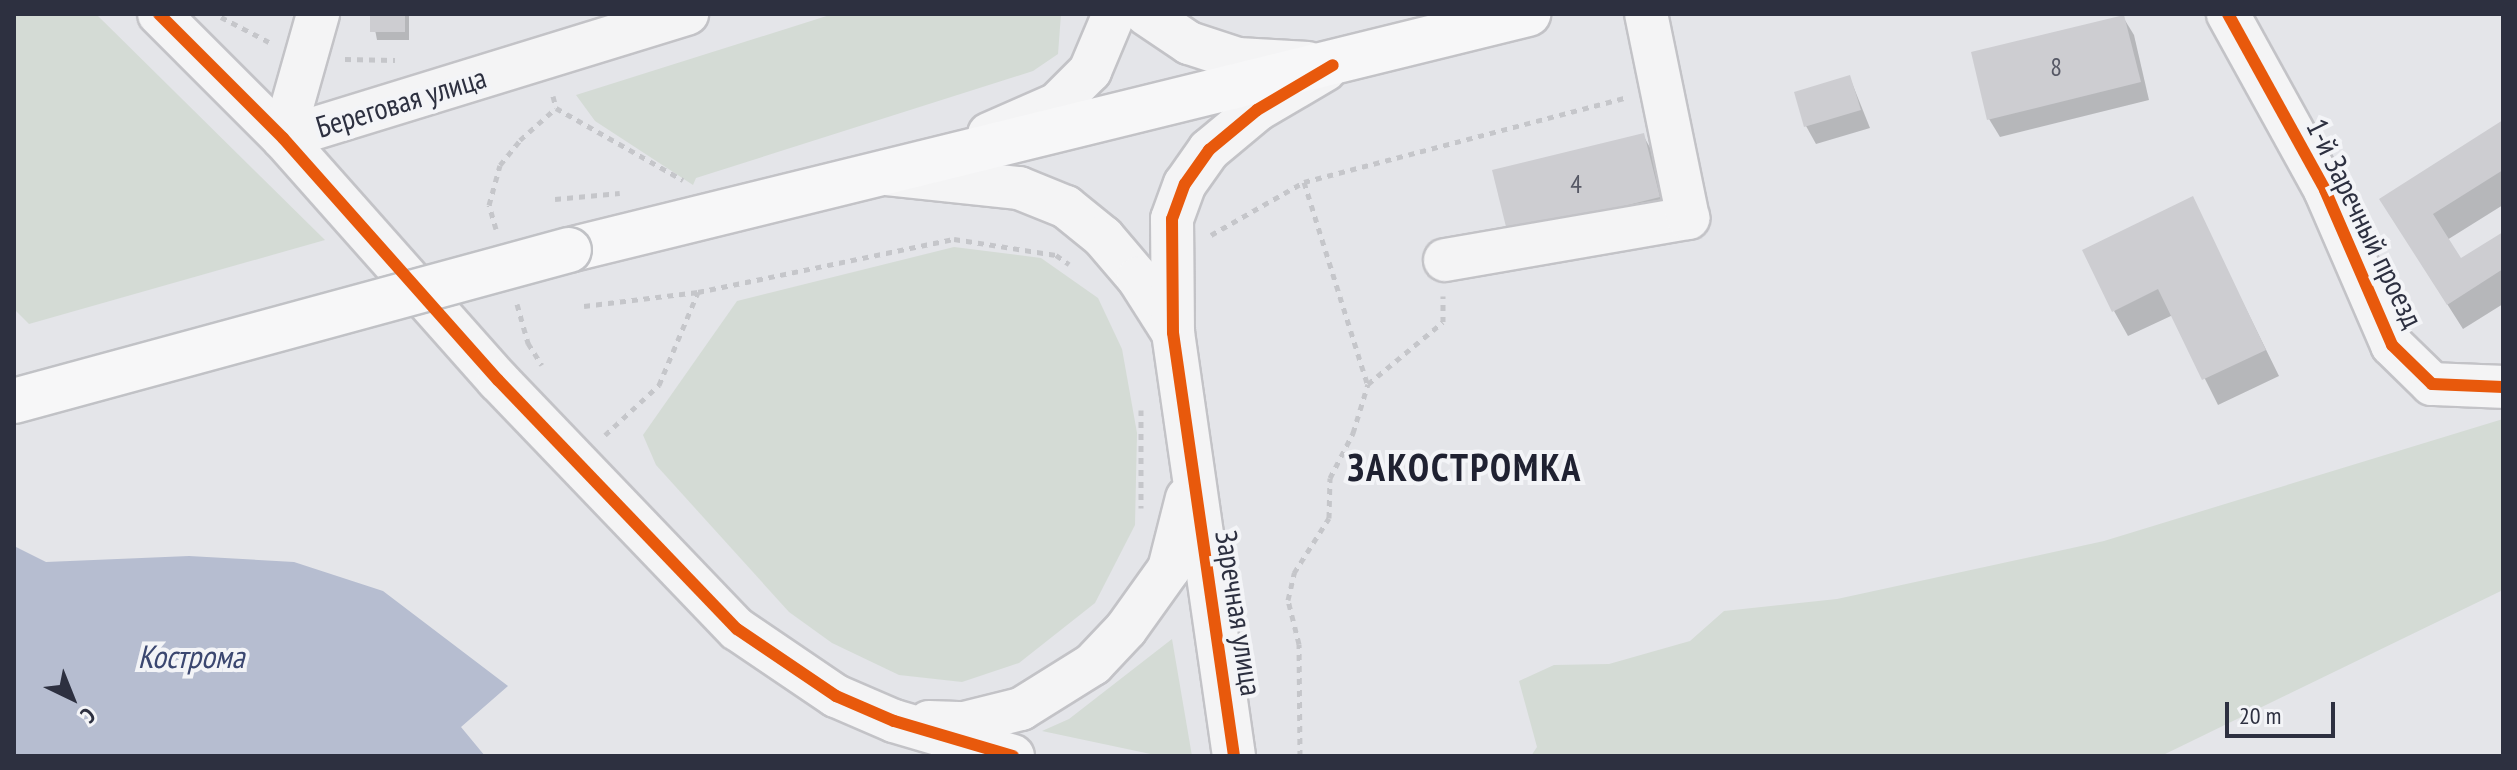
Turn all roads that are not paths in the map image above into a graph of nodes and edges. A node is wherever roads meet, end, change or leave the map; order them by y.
1 (159, 14) edge
2 (318, 14) edge
3 (687, 14) edge
4 (1114, 14) edge
5 (1146, 14) edge
6 (1528, 14) edge
7 (1646, 14) edge
8 (2228, 14) edge
9 (1333, 65) junction
10 (283, 138) junction
11 (878, 173) junction
12 (1445, 260) road end
13 (1173, 333) junction
14 (2503, 387) edge
15 (14, 401) edge
16 (1192, 478) junction
17 (894, 721) junction
18 (1013, 756) edge
19 (1234, 756) edge

1 - 10 street, Береговая улица
2 - 10 street
3 - 10 street, Береговая улица
4 - 11 street
5 - 9 street
6 - 9 main road
7 - 12 street
8 - 14 street, 1-й Заречный проезд
9 - 11 main road
9 - 13 street, Заречная улица
10 - 17 street
11 - 13 street
11 - 15 main road, bridge
13 - 16 street, Заречная улица
16 - 17 street
16 - 19 street, Заречная улица
17 - 18 street

